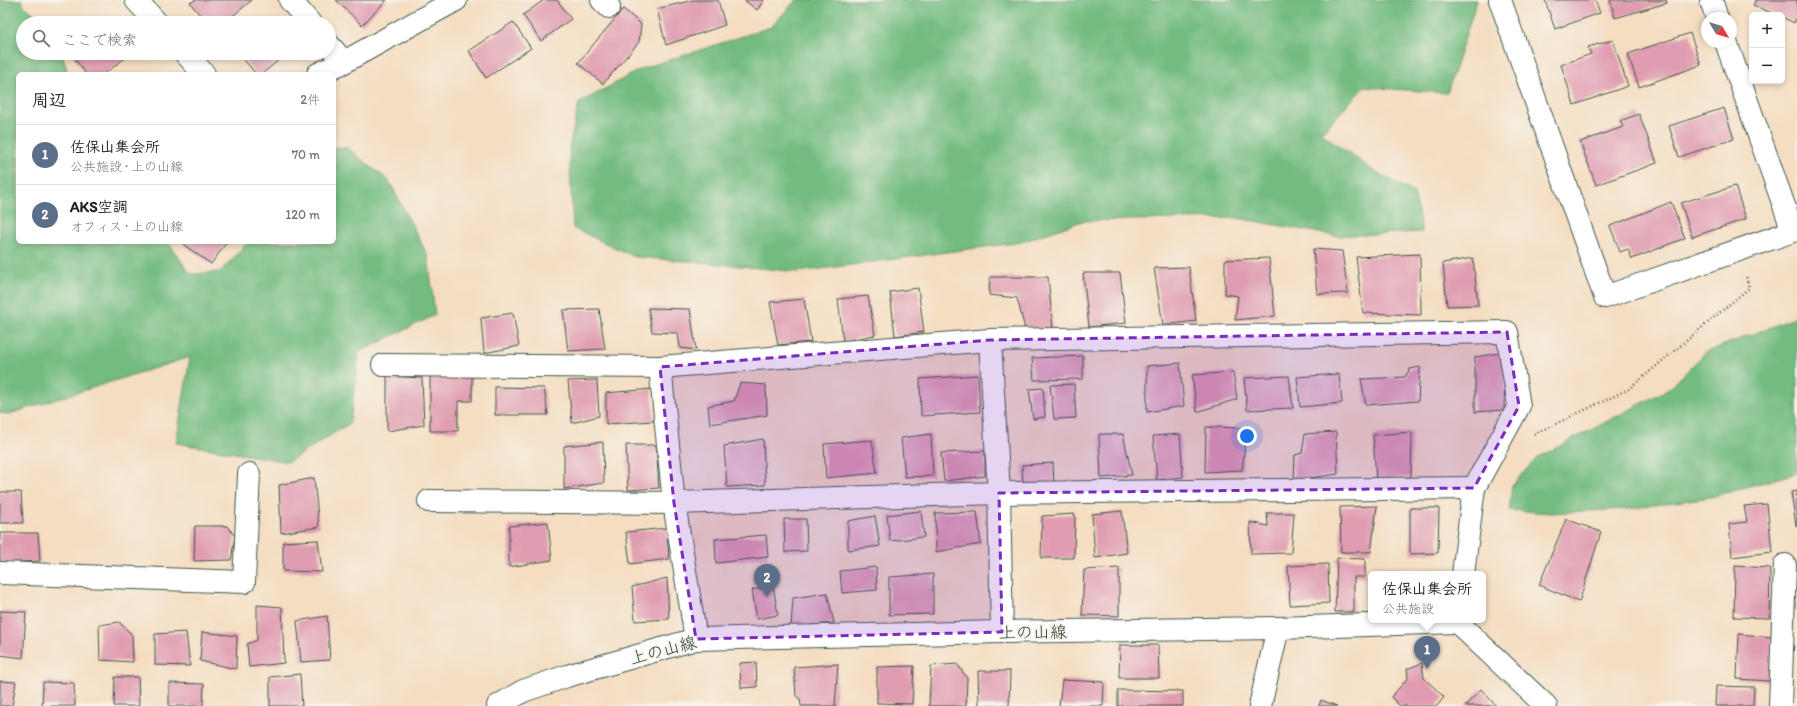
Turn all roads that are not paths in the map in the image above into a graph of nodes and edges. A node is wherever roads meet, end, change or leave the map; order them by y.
1 (136, 0) edge
2 (290, 0) edge
3 (456, 0) edge
4 (1500, 0) edge
5 (1711, 0) edge
6 (1715, 12) edge
7 (151, 16) edge
8 (304, 16) edge
9 (1728, 48) edge
10 (336, 53) edge
11 (191, 60) edge
12 (344, 62) junction
13 (202, 72) edge
14 (322, 72) edge
15 (990, 340) junction
16 (383, 366) dead end
17 (660, 367) junction
18 (248, 474) dead end
19 (1474, 488) junction
20 (998, 493) junction
21 (429, 500) dead end
22 (674, 503) junction
23 (1785, 565) dead end
24 (1463, 571) edge
25 (0, 573) edge
26 (1406, 623) edge
27 (1459, 623) edge
28 (1278, 628) junction
29 (1002, 632) junction
30 (696, 639) junction
31 (498, 706) edge
32 (1260, 706) edge
33 (1546, 706) edge
34 (1780, 706) edge

1 - 7 street
2 - 8 street
3 - 12 street
4 - 9 street
5 - 6 street
10 - 12 street
11 - 13 street
12 - 14 street
15 - 17 street
15 - 19 street
15 - 20 street
16 - 17 street
17 - 22 street
18 - 25 street
19 - 20 street
19 - 24 street
20 - 22 street
20 - 29 street
21 - 22 street
22 - 30 street
23 - 34 street
26 - 28 street, 上の山線
27 - 33 street, 上の山線
28 - 29 street, 上の山線
28 - 32 street
29 - 30 street, 上の山線
30 - 31 street, 上の山線

